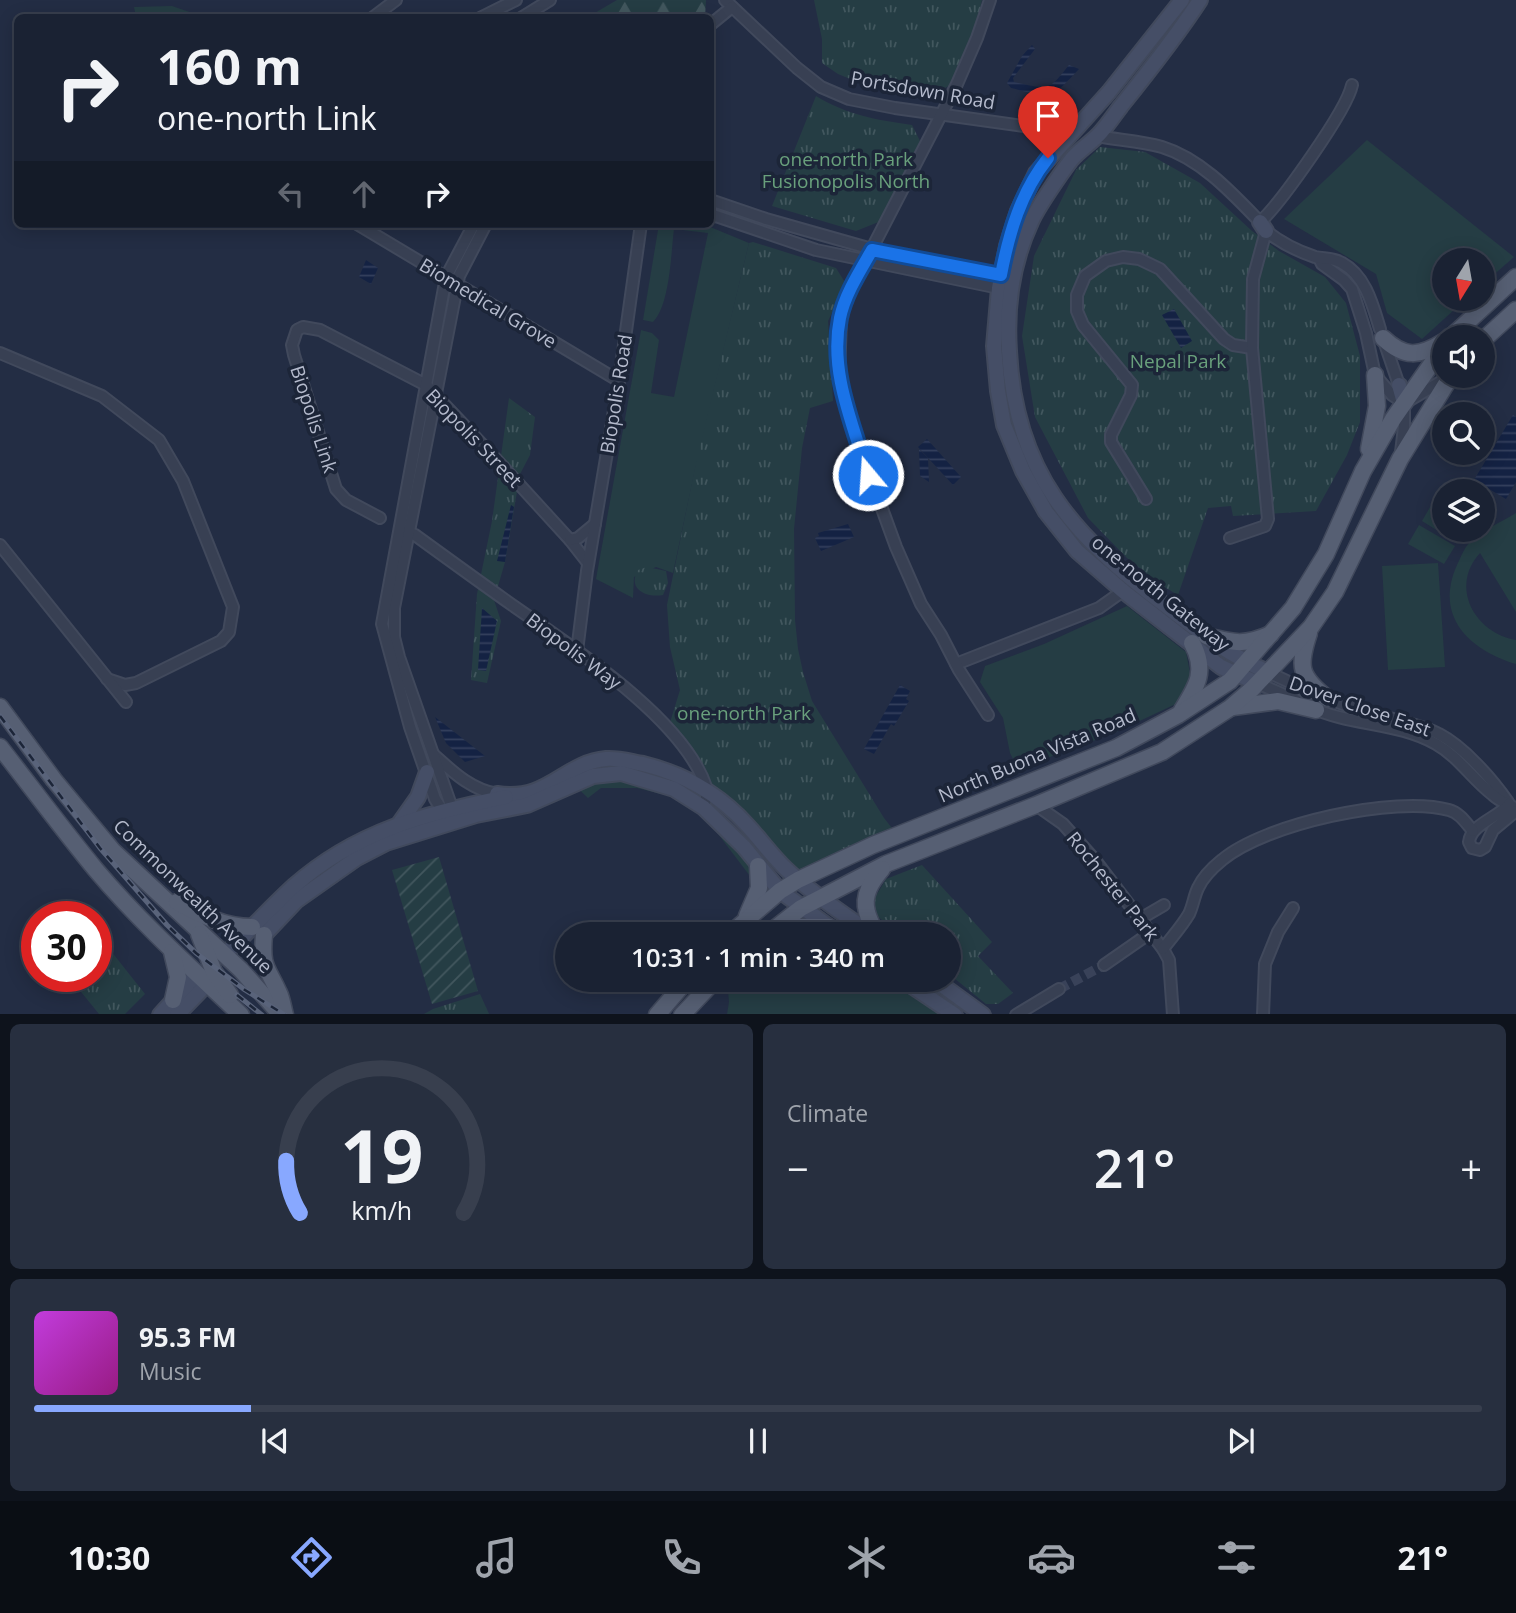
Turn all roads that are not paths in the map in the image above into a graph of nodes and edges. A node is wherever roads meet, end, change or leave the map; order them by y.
1 (396, 0) edge
2 (516, 0) edge
3 (550, 0) edge
4 (989, 0) edge
5 (1200, 0) edge
6 (729, 4) edge
7 (1175, 4) edge
8 (377, 14) edge
9 (488, 14) edge
10 (527, 14) edge
11 (714, 21) edge
12 (1352, 85) dead end
13 (943, 113) junction
14 (1073, 133) junction
15 (1097, 136) junction
16 (714, 201) edge
17 (714, 215) edge
18 (1263, 227) junction
19 (364, 228) edge
20 (472, 228) edge
21 (484, 228) edge
22 (641, 228) edge
23 (1279, 242) junction
24 (1262, 248) junction
25 (872, 250) junction
26 (1319, 258) junction
27 (865, 262) junction
28 (446, 277) junction
29 (1516, 277) edge
30 (1006, 283) junction
31 (457, 284) junction
32 (1516, 310) edge
33 (1464, 325) edge
34 (1495, 329) edge
35 (1382, 334) junction
36 (294, 338) joint
37 (1252, 348) junction
38 (1432, 349) edge
39 (0, 353) edge
40 (1432, 362) edge
41 (1375, 374) junction
42 (619, 381) junction
43 (426, 385) junction
44 (1399, 385) joint
45 (1432, 387) edge
46 (1443, 388) edge
47 (437, 397) junction
48 (1404, 403) junction
49 (1400, 459) junction
50 (1363, 471) junction
51 (1146, 499) dead end
52 (380, 518) dead end
53 (595, 524) junction
54 (404, 531) junction
55 (1230, 538) dead end
56 (570, 540) junction
57 (0, 545) edge
58 (588, 563) junction
59 (1123, 591) junction
60 (1311, 627) junction
61 (1273, 633) junction
62 (1199, 640) junction
63 (577, 651) junction
64 (956, 664) junction
65 (1242, 669) junction
66 (1262, 678) junction
67 (107, 679) junction
68 (125, 702) dead end
69 (1321, 704) junction
70 (0, 707) edge
71 (1230, 708) junction
72 (988, 715) dead end
73 (1178, 715) junction
74 (0, 747) edge
75 (432, 753) junction
76 (427, 772) junction
77 (707, 790) junction
78 (497, 794) joint
79 (514, 795) junction
80 (1060, 795) junction
81 (1036, 805) junction
82 (704, 808) junction
83 (1514, 808) edge
84 (442, 820) junction
85 (399, 824) junction
86 (1063, 824) junction
87 (1473, 831) junction
88 (886, 864) junction
89 (758, 866) junction
90 (328, 868) junction
91 (798, 880) junction
92 (157, 891) junction
93 (780, 891) junction
94 (820, 897) junction
95 (1164, 905) dead end
96 (801, 908) junction
97 (1293, 908) dead end
98 (1140, 919) junction
99 (740, 922) edge
100 (744, 922) edge
101 (784, 922) edge
102 (821, 922) edge
103 (856, 922) edge
104 (870, 922) edge
105 (194, 926) junction
106 (258, 931) junction
107 (1150, 933) junction
108 (1163, 949) junction
109 (171, 950) junction
110 (224, 954) junction
111 (1104, 965) tunnel mouth
112 (241, 970) junction
113 (206, 976) junction
114 (1059, 989) tunnel mouth
115 (676, 992) edge
116 (703, 992) edge
117 (921, 992) edge
118 (952, 992) edge
119 (175, 1007) edge
120 (238, 1012) edge
121 (160, 1014) edge
122 (283, 1014) edge
123 (657, 1014) edge
124 (682, 1014) edge
125 (955, 1014) edge
126 (983, 1014) edge
127 (1016, 1014) edge
128 (1173, 1014) edge
129 (1263, 1014) edge

1 - 8 street
2 - 9 street
3 - 10 street
4 - 13 street
5 - 15 street, one-north Gateway
6 - 11 street
6 - 13 street, Portsdown Road
7 - 14 street, one-north Gateway
12 - 18 street
13 - 14 street, Portsdown Road
13 - 25 street
14 - 15 street, Portsdown Road
14 - 30 street, one-north Gateway
15 - 18 street, Portsdown Road
15 - 30 street, one-north Gateway
16 - 25 street
17 - 27 street
18 - 23 street, Portsdown Road
18 - 24 street
19 - 28 street, Biomedical Grove
20 - 28 street
21 - 31 street
22 - 42 street, Biopolis Road
23 - 24 street
23 - 26 street, Portsdown Road
24 - 37 street
25 - 27 street
25 - 30 street
26 - 35 street, Portsdown Road
26 - 41 street, Portsdown Road
27 - 30 street
27 - 64 street
28 - 31 street, Biomedical Grove
28 - 43 street
29 - 33 main road
30 - 59 street, one-north Gateway
30 - 62 street, one-north Gateway
31 - 42 street, Biomedical Grove
31 - 47 street
32 - 34 main road
35 - 38 main road
35 - 44 street, Portsdown Road
36 - 43 street, Biopolis Street
36 - 52 street, Biopolis Link
37 - 51 street
37 - 55 street
39 - 67 street
40 - 48 main road, North Buona Vista Road
41 - 48 street
41 - 50 main road
42 - 53 street, Biopolis Road
43 - 47 street, Biopolis Street
43 - 54 street
44 - 48 street, Portsdown Road
45 - 48 street
46 - 49 main road
47 - 54 street
47 - 56 street, Biopolis Street
48 - 49 street, Portsdown Road
48 - 50 main road, North Buona Vista Road
49 - 60 main road
50 - 61 main road, North Buona Vista Road
53 - 56 street
53 - 58 street, Biopolis Road
54 - 63 street, Biopolis Way
54 - 75 street
54 - 76 street
56 - 58 street, Biopolis Street
57 - 67 street
58 - 63 street
59 - 62 street, one-north Gateway
59 - 64 street
60 - 66 main road
60 - 69 main road
61 - 62 main road
61 - 65 main road, North Buona Vista Road
62 - 65 street, one-north Gateway
62 - 73 main road
63 - 77 street, Biopolis Way
64 - 72 street
65 - 66 street, one-north Gateway
65 - 73 main road, North Buona Vista Road
66 - 69 street, Dover Close East
66 - 69 street, Dover Close East
66 - 71 main road
67 - 68 street
69 - 71 main road
69 - 83 street, Dover Close East
69 - 83 street, Dover Close East
70 - 92 main road, Commonwealth Avenue
71 - 80 main road
73 - 91 main road, North Buona Vista Road
74 - 109 main road
75 - 78 street
75 - 84 street
76 - 84 street
76 - 85 street
77 - 79 street
77 - 82 street
77 - 91 street
78 - 79 street
79 - 84 street
80 - 81 main road
80 - 86 street, Rochester Park
81 - 86 street, Rochester Park
81 - 88 main road
82 - 84 street
82 - 89 street
83 - 87 street
83 - 87 street, Rochester Park
84 - 85 street
84 - 90 street
85 - 90 street
86 - 98 street, Rochester Park
87 - 108 street, Rochester Park
88 - 94 main road
88 - 104 main road
89 - 93 street
89 - 99 main road
90 - 106 street
91 - 93 main road, North Buona Vista Road
91 - 94 street
92 - 105 main road, Commonwealth Avenue
92 - 106 main road
93 - 96 street
93 - 100 main road, North Buona Vista Road
94 - 96 main road
94 - 103 street
95 - 98 street
96 - 101 main road
96 - 102 street
97 - 129 street
98 - 107 street, Rochester Park
105 - 110 main road, Commonwealth Avenue
105 - 113 main road
106 - 110 street
106 - 122 main road
107 - 108 street, Rochester Park
107 - 111 street
108 - 128 street, Rochester Park
109 - 113 main road
109 - 119 main road
110 - 112 main road, Commonwealth Avenue
110 - 113 main road
112 - 113 main road
112 - 122 main road, Commonwealth Avenue
113 - 119 street
113 - 120 main road
114 - 127 street
115 - 123 main road
116 - 124 main road
117 - 125 street
118 - 126 street
119 - 121 street

